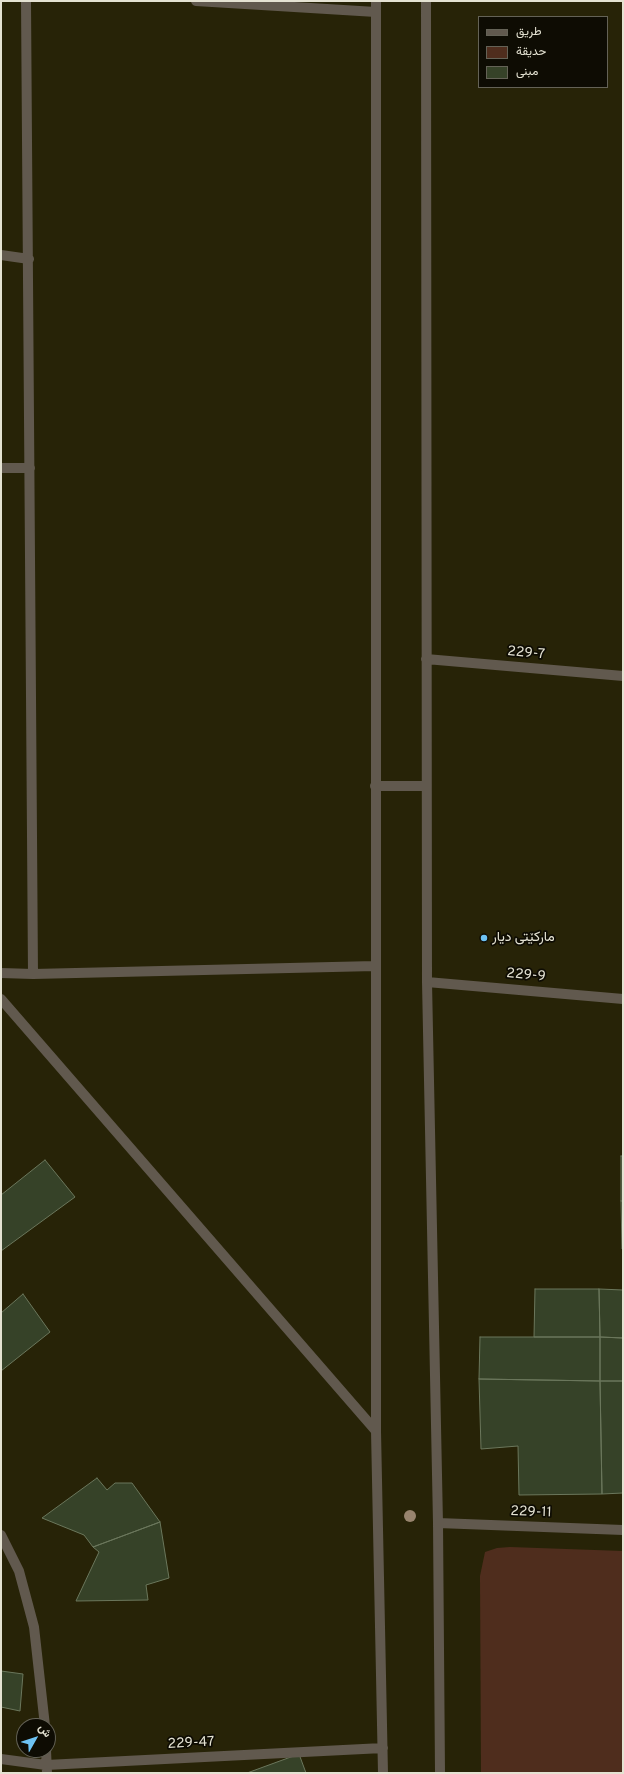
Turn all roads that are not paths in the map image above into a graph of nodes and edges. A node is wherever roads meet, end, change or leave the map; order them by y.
1 (26, 1) edge
2 (196, 1) edge
3 (376, 1) edge
4 (426, 1) edge
5 (376, 12) junction
6 (1, 255) edge
7 (29, 258) junction
8 (1, 468) edge
9 (30, 468) junction
10 (426, 660) junction
11 (623, 676) edge
12 (375, 786) junction
13 (426, 786) junction
14 (375, 966) junction
15 (1, 973) edge
16 (33, 974) junction
17 (427, 982) junction
18 (1, 999) edge
19 (623, 999) edge
20 (376, 1431) junction
21 (438, 1523) junction
22 (623, 1530) edge
23 (1, 1535) edge
24 (44, 1718) edge
25 (384, 1748) junction
26 (46, 1758) edge
27 (1, 1759) edge
28 (46, 1769) edge
29 (383, 1773) edge
30 (440, 1773) edge

1 - 7 street
2 - 5 street
3 - 5 street
4 - 10 street
5 - 12 street
6 - 7 street
7 - 9 street
8 - 9 street
9 - 16 street
10 - 11 street, 229-7
10 - 13 street
12 - 13 street
12 - 14 street
13 - 17 street
14 - 16 street
14 - 20 street
15 - 16 street
17 - 19 street, 229-9
17 - 21 street
18 - 20 street
20 - 25 street
21 - 22 street, 229-11
21 - 30 street
23 - 24 street
25 - 28 street, 229-47
25 - 29 street
26 - 28 street
27 - 28 street, 229-47

